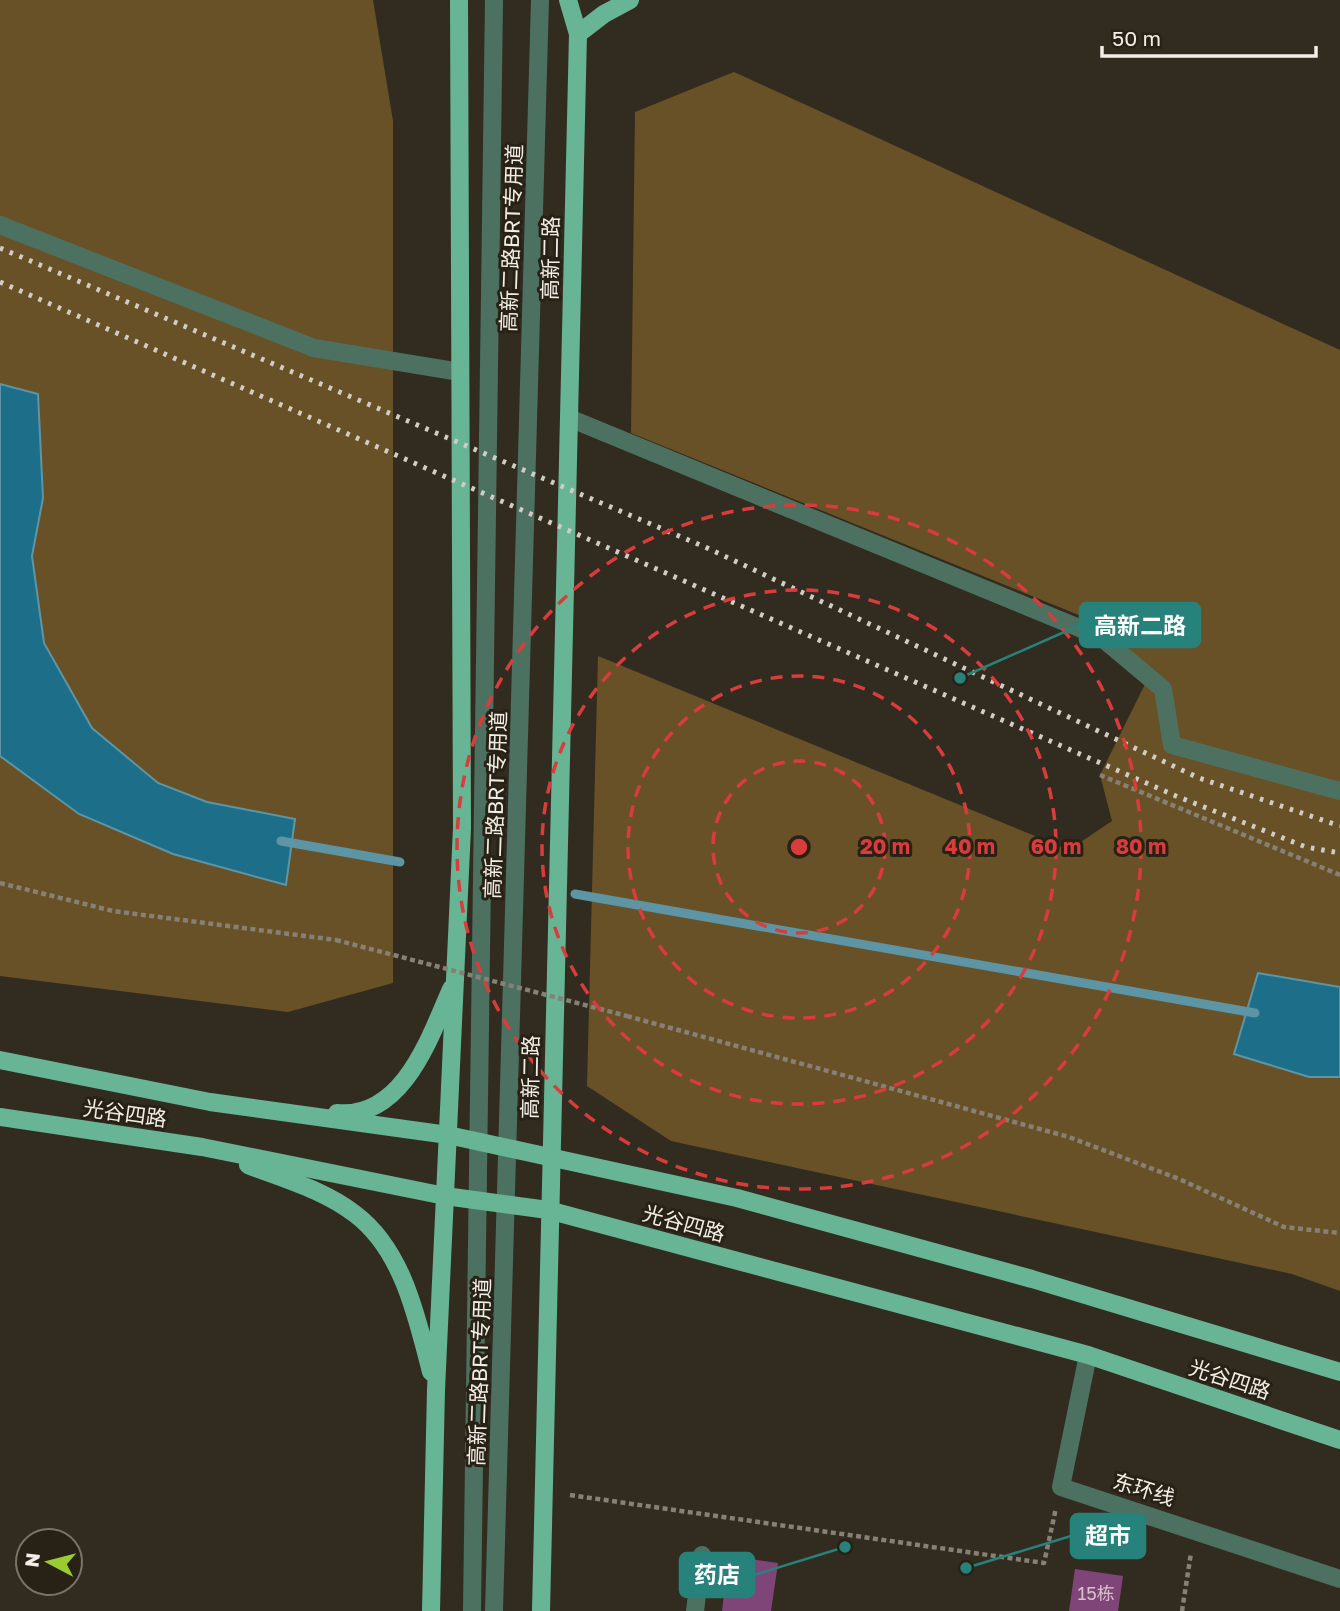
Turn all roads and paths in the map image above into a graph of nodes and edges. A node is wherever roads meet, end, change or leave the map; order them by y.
1 (459, 0) edge
2 (494, 0) edge
3 (540, 0) edge
4 (568, 0) edge
5 (579, 0) edge
6 (630, 0) edge
7 (579, 34) junction
8 (0, 225) edge
9 (460, 372) junction
10 (569, 418) junction
11 (1100, 775) dead end
12 (1340, 791) edge
13 (1340, 875) edge
14 (0, 883) edge
15 (455, 979) junction
16 (0, 1060) edge
17 (210, 1102) junction
18 (0, 1117) edge
19 (448, 1135) junction
20 (480, 1142) junction
21 (202, 1147) junction
22 (508, 1147) junction
23 (551, 1156) junction
24 (445, 1196) junction
25 (479, 1200) junction
26 (506, 1204) junction
27 (548, 1210) junction
28 (1340, 1234) edge
29 (1088, 1355) junction
30 (1340, 1372) edge
31 (436, 1390) junction
32 (1340, 1440) edge
33 (1061, 1487) junction
34 (570, 1494) dead end
35 (1195, 1529) junction
36 (702, 1555) dead end
37 (1340, 1579) edge
38 (431, 1611) edge
39 (472, 1611) edge
40 (494, 1611) edge
41 (541, 1611) edge
42 (695, 1611) edge
43 (1182, 1611) edge

1 - 9 main road
2 - 20 street, 高新二路BRT专用道
3 - 22 street, 高新二路BRT专用道
4 - 7 main road, 高新二路
5 - 7 main road
6 - 7 main road
7 - 10 main road, 高新二路
8 - 9 street
9 - 15 main road
10 - 12 street
10 - 23 main road, 高新二路
11 - 13 path
14 - 28 path, bridge
15 - 17 main road
15 - 19 main road
16 - 17 main road, 光谷四路
17 - 19 main road, 光谷四路
18 - 21 main road, 光谷四路
19 - 20 main road, 光谷四路
19 - 24 main road
20 - 22 main road, 光谷四路
20 - 25 street, 高新二路BRT专用道
21 - 24 main road, 光谷四路
21 - 31 main road
22 - 23 main road, 光谷四路
22 - 26 street, 高新二路BRT专用道
23 - 27 main road, 高新二路
23 - 30 main road, 光谷四路
24 - 25 main road, 光谷四路
24 - 31 main road
25 - 26 main road, 光谷四路
25 - 39 street, 高新二路BRT专用道
26 - 27 main road, 光谷四路
26 - 40 street, 高新二路BRT专用道
27 - 29 main road, 光谷四路
27 - 41 main road, 高新二路
29 - 32 main road, 光谷四路
29 - 33 street
31 - 38 main road
33 - 34 path
33 - 35 street, 东环线
35 - 37 street, 东环线
35 - 43 path
36 - 42 street

